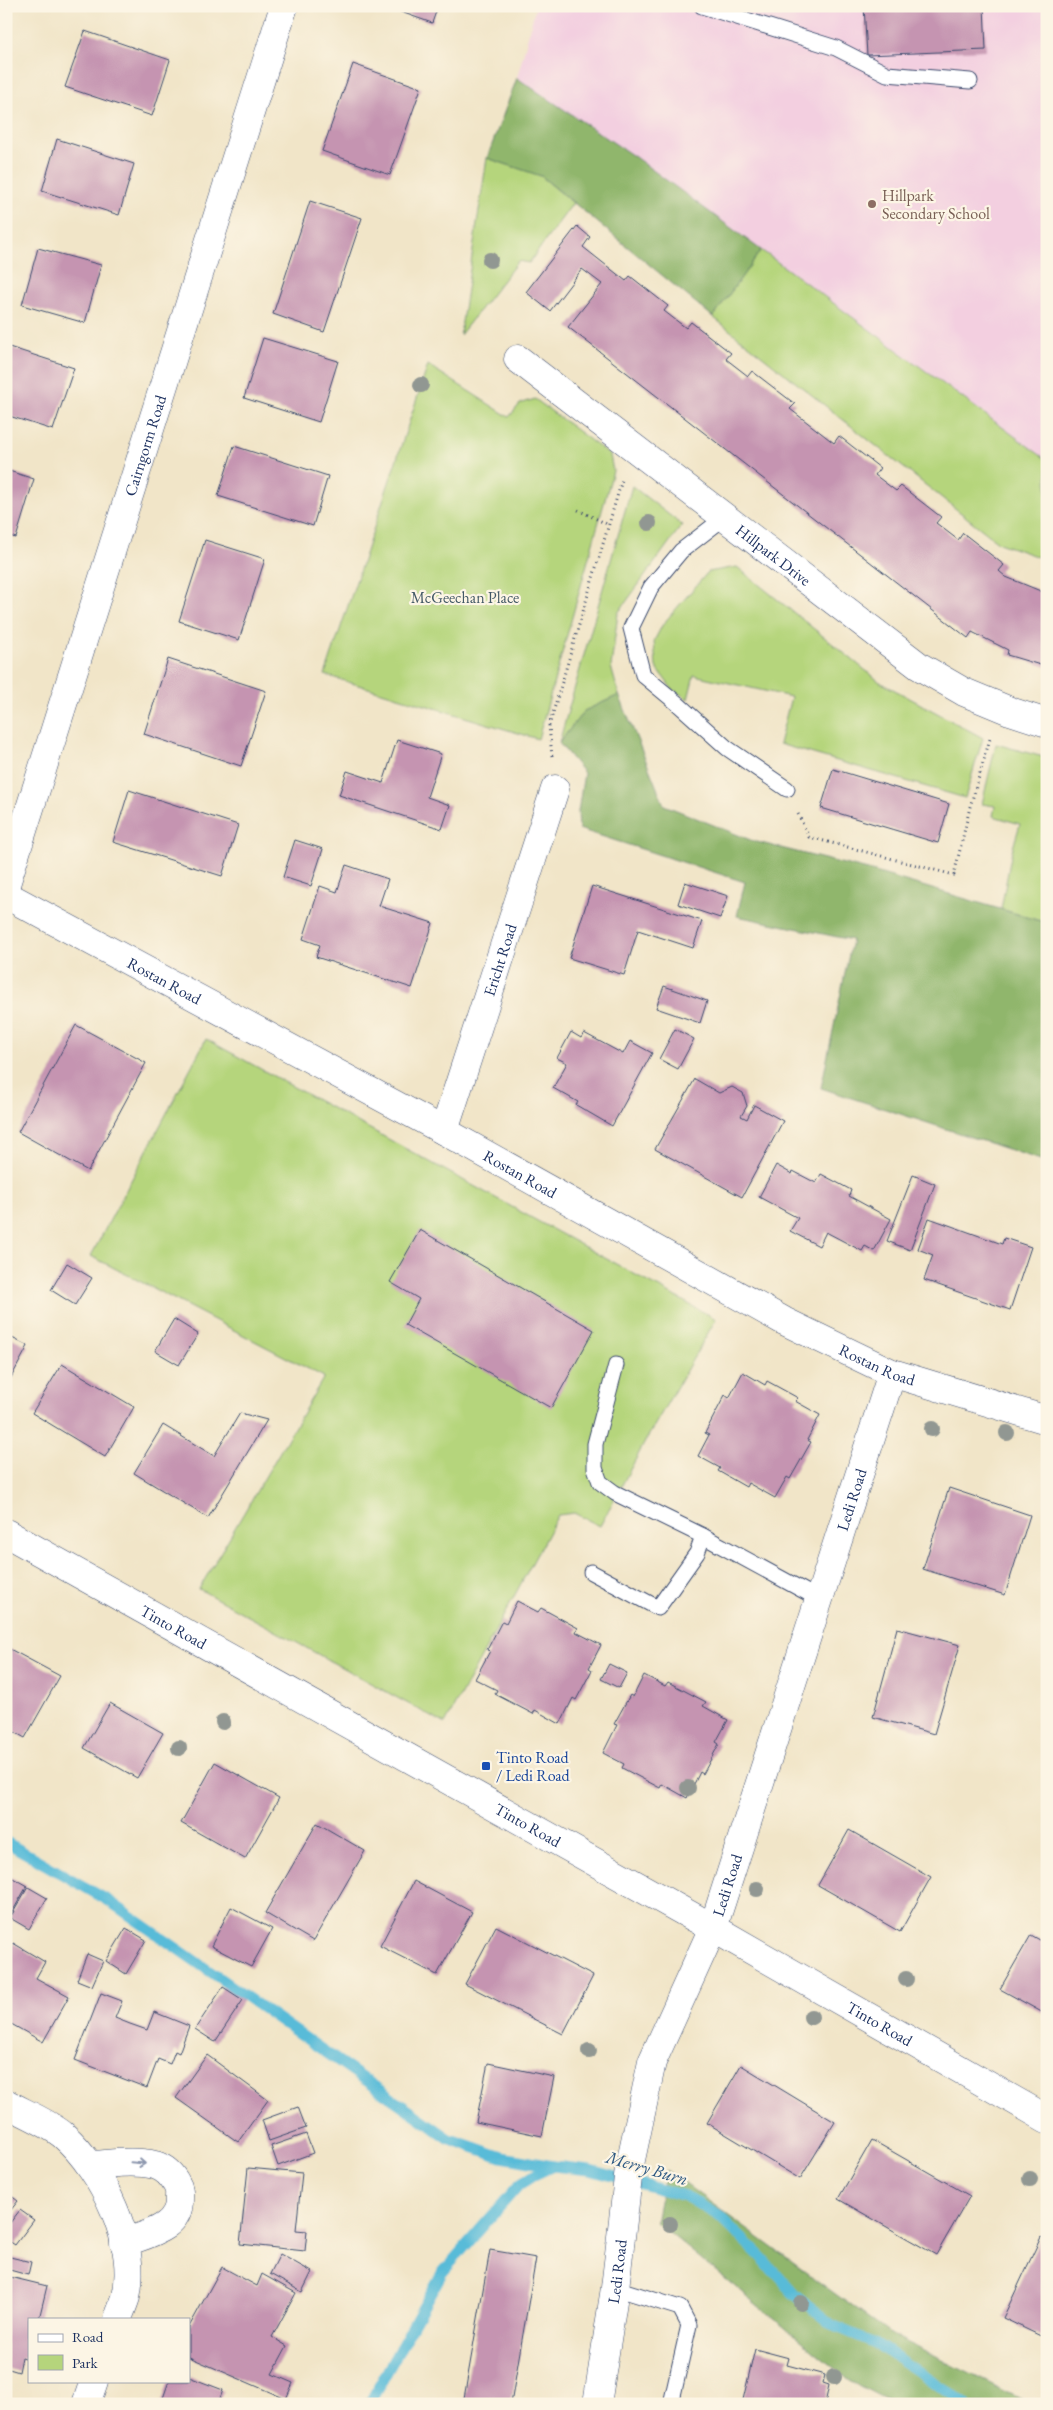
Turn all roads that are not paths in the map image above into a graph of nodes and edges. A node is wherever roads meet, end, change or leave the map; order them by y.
1 (284, 6) edge
2 (702, 6) edge
3 (970, 81) dead end
4 (518, 359) dead end
5 (725, 517) junction
6 (1047, 723) edge
7 (555, 789) road end
8 (787, 789) road end
9 (6, 884) edge
10 (6, 895) edge
11 (444, 1131) junction
12 (616, 1365) dead end
13 (892, 1373) junction
14 (1047, 1420) edge
15 (6, 1533) edge
16 (702, 1536) junction
17 (591, 1572) dead end
18 (819, 1599) junction
19 (713, 1928) junction
20 (6, 2103) edge
21 (1047, 2119) edge
22 (90, 2165) junction
23 (124, 2243) junction
24 (615, 2288) junction
25 (118, 2318) edge
26 (94, 2382) edge
27 (86, 2404) edge
28 (597, 2404) edge
29 (672, 2404) edge

1 - 9 street, Cairngorm Road
2 - 3 lane
4 - 5 street, Hillpark Drive
5 - 6 street, Hillpark Drive
5 - 8 lane
7 - 11 street, Ericht Road
10 - 11 street, Rostan Road
11 - 13 street, Rostan Road
12 - 16 lane
13 - 14 street, Rostan Road
13 - 18 street, Ledi Road
15 - 19 street, Tinto Road
16 - 17 lane
16 - 18 lane
18 - 19 street, Ledi Road
19 - 21 street, Tinto Road
19 - 24 street, Ledi Road
20 - 22 street
22 - 23 street
22 -> 23 street
23 - 25 street
24 - 28 street, Ledi Road
24 - 29 lane
26 - 27 street

